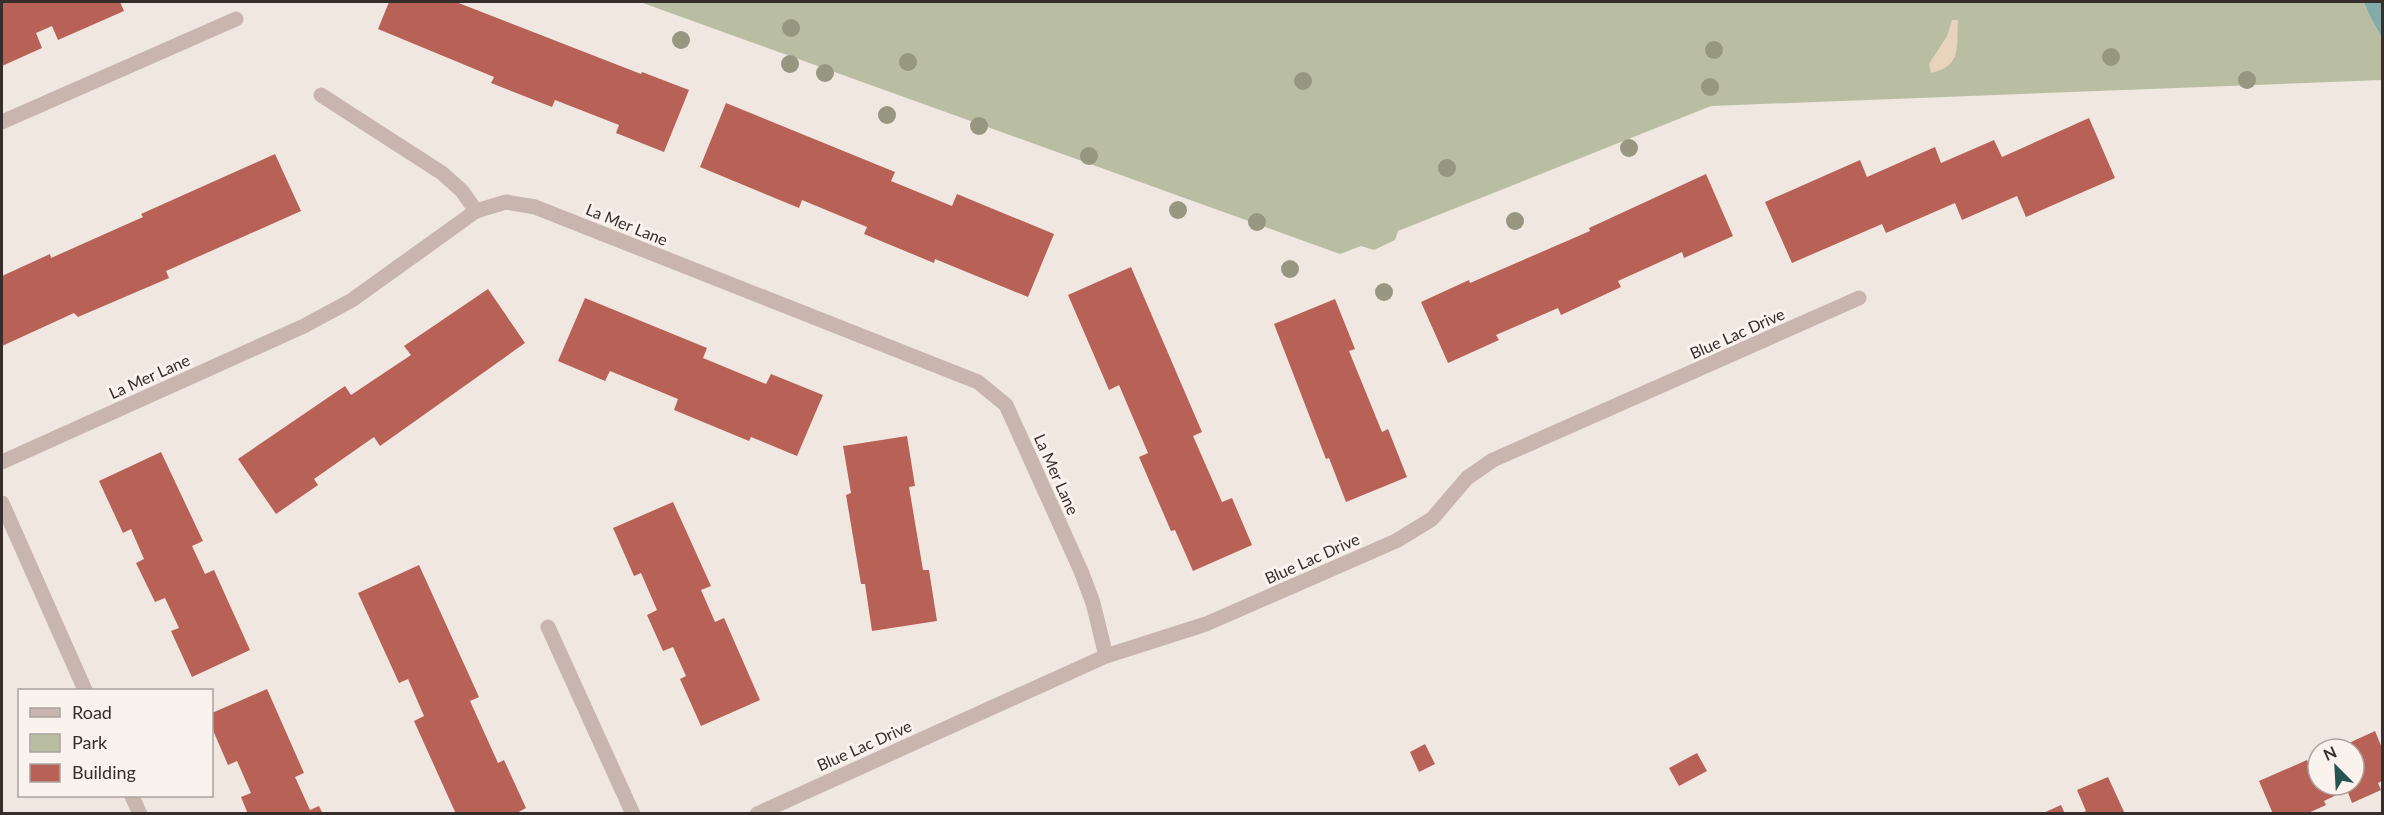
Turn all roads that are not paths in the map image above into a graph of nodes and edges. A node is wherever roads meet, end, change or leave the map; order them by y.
1 (236, 19) dead end
2 (321, 95) dead end
3 (2, 122) edge
4 (476, 211) junction
5 (1859, 298) dead end
6 (2, 462) edge
7 (2, 503) edge
8 (548, 627) dead end
9 (1106, 656) junction
10 (85, 689) edge
11 (133, 797) edge
12 (140, 813) edge
13 (633, 813) edge
14 (757, 813) edge

1 - 3 street
2 - 4 street
4 - 6 street, La Mer Lane
4 - 9 street, La Mer Lane
5 - 9 street, Blue Lac Drive
7 - 10 street
8 - 13 street
9 - 14 street, Blue Lac Drive
11 - 12 street

